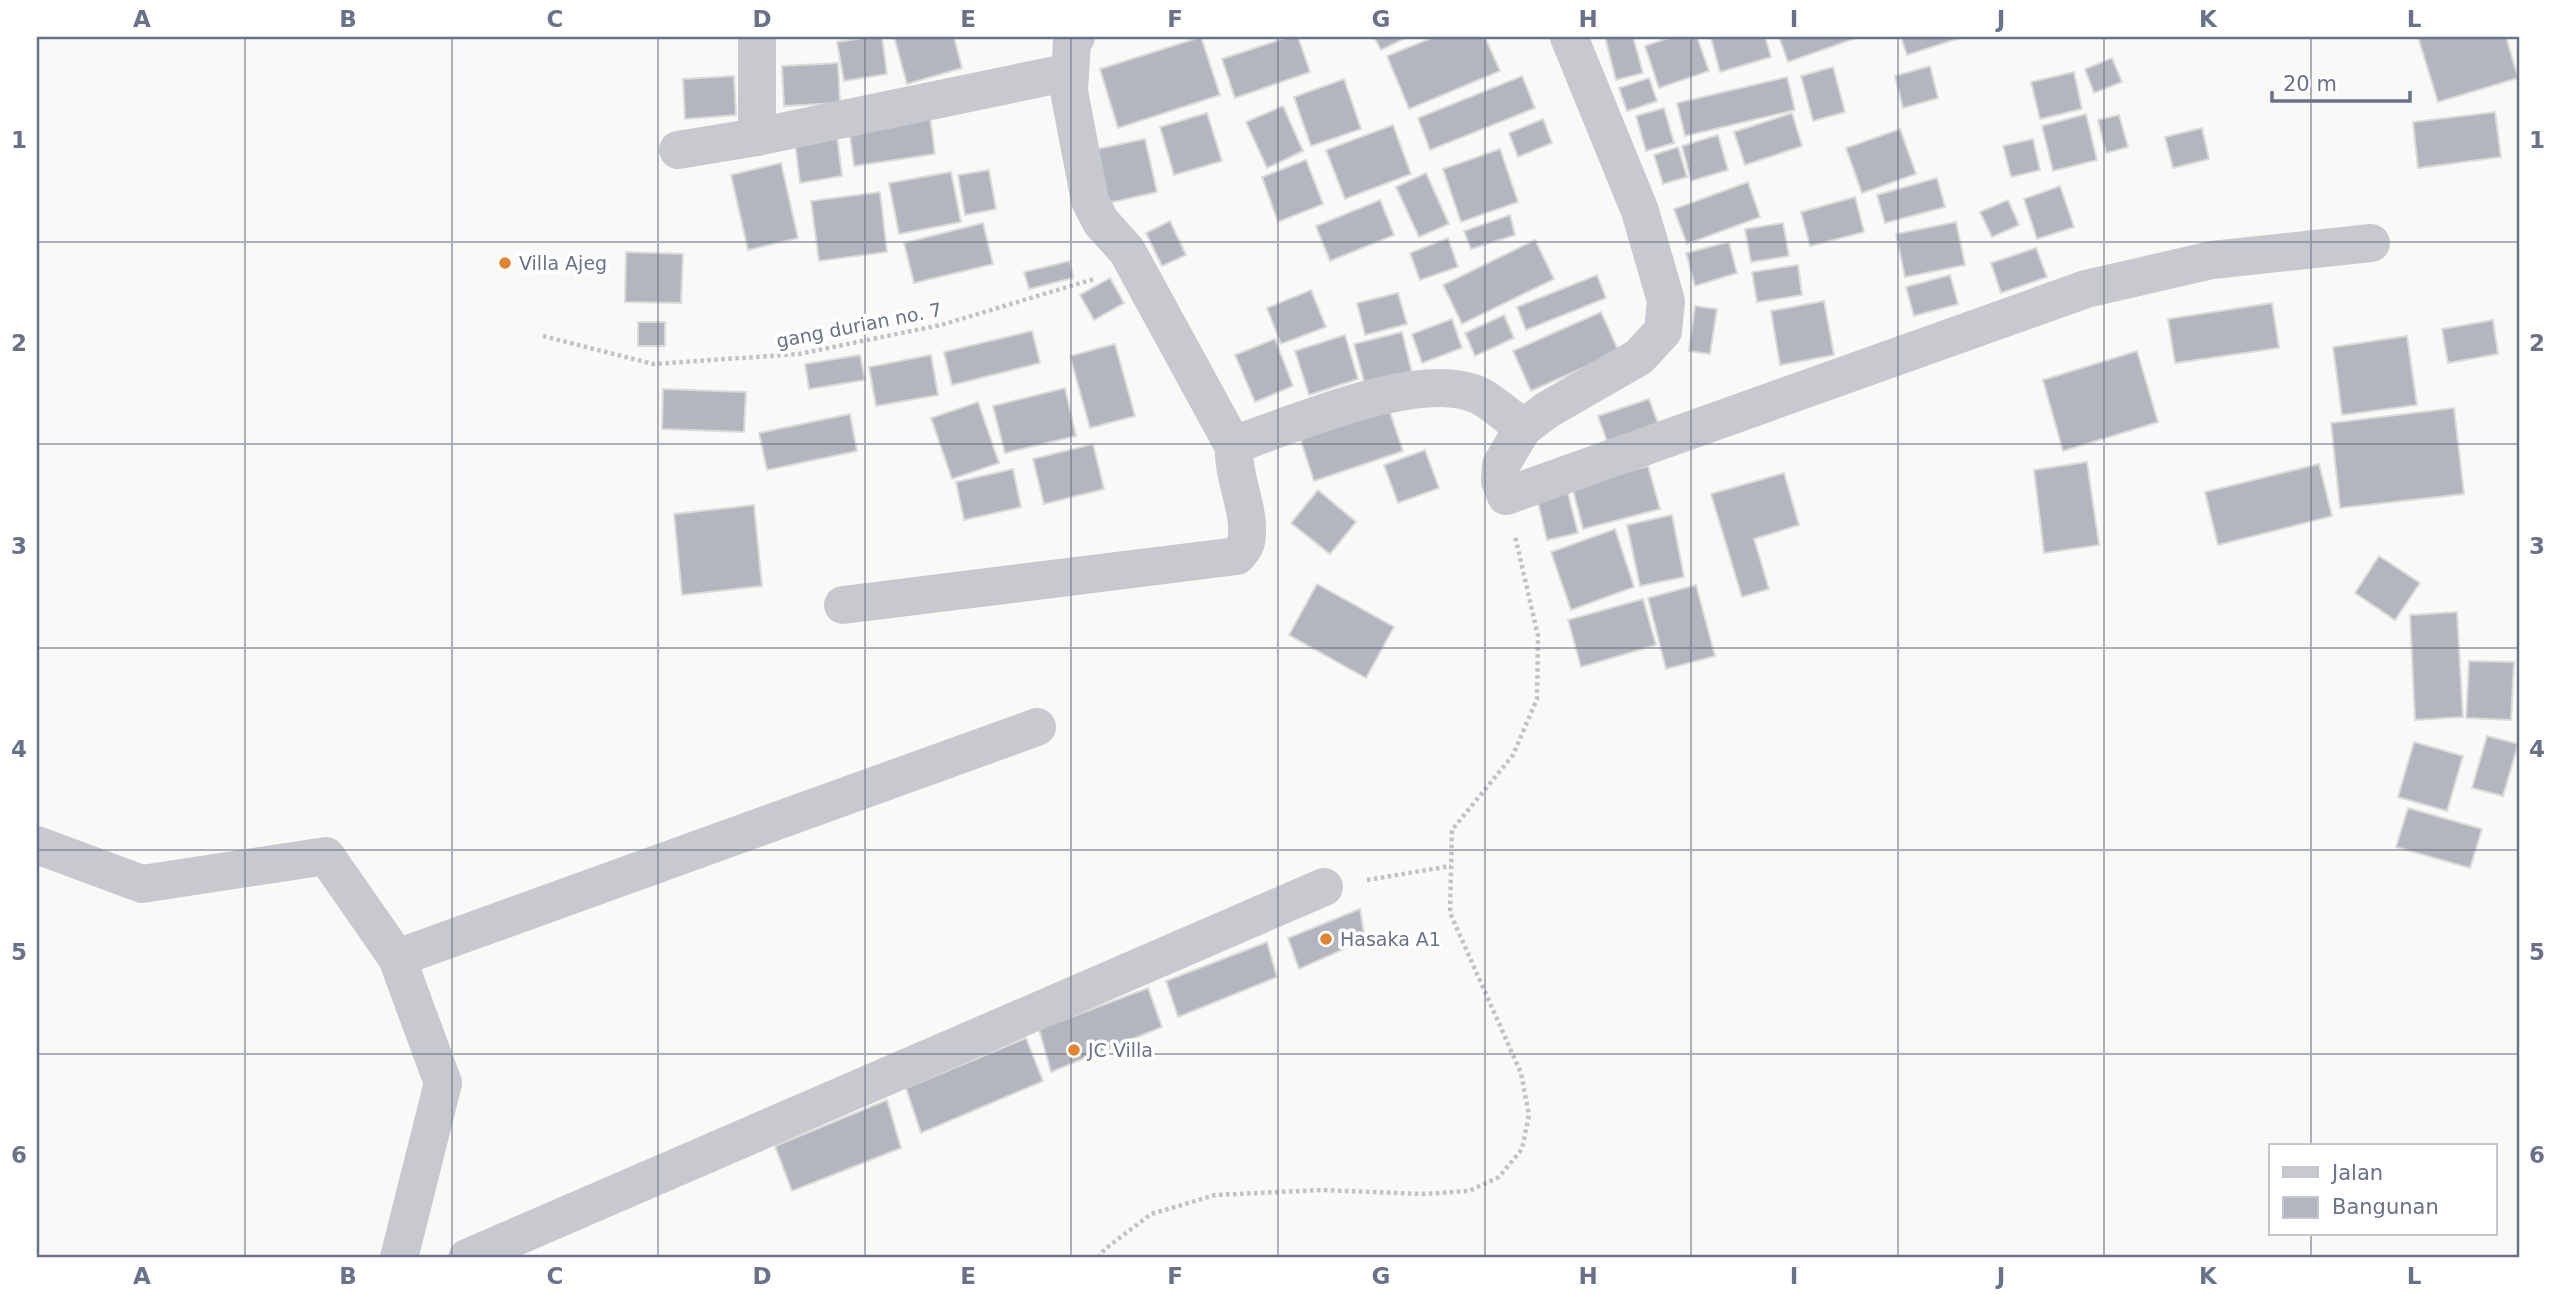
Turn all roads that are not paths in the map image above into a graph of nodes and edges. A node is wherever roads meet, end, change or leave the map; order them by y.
1 (757, 37) edge
2 (1569, 37) edge
3 (1073, 55) edge
4 (757, 137) junction
5 (678, 150) dead end
6 (2371, 243) dead end
7 (1523, 428) junction
8 (1234, 447) junction
9 (843, 605) dead end
10 (1037, 727) dead end
11 (37, 845) edge
12 (1324, 887) road end
13 (397, 958) junction
14 (399, 1258) edge
15 (467, 1258) edge

1 - 4 street
2 - 7 street
3 - 4 street
3 - 8 street
4 - 5 street
6 - 7 street
7 - 8 street
8 - 9 street
10 - 13 street
11 - 13 street
12 - 15 street
13 - 14 street

